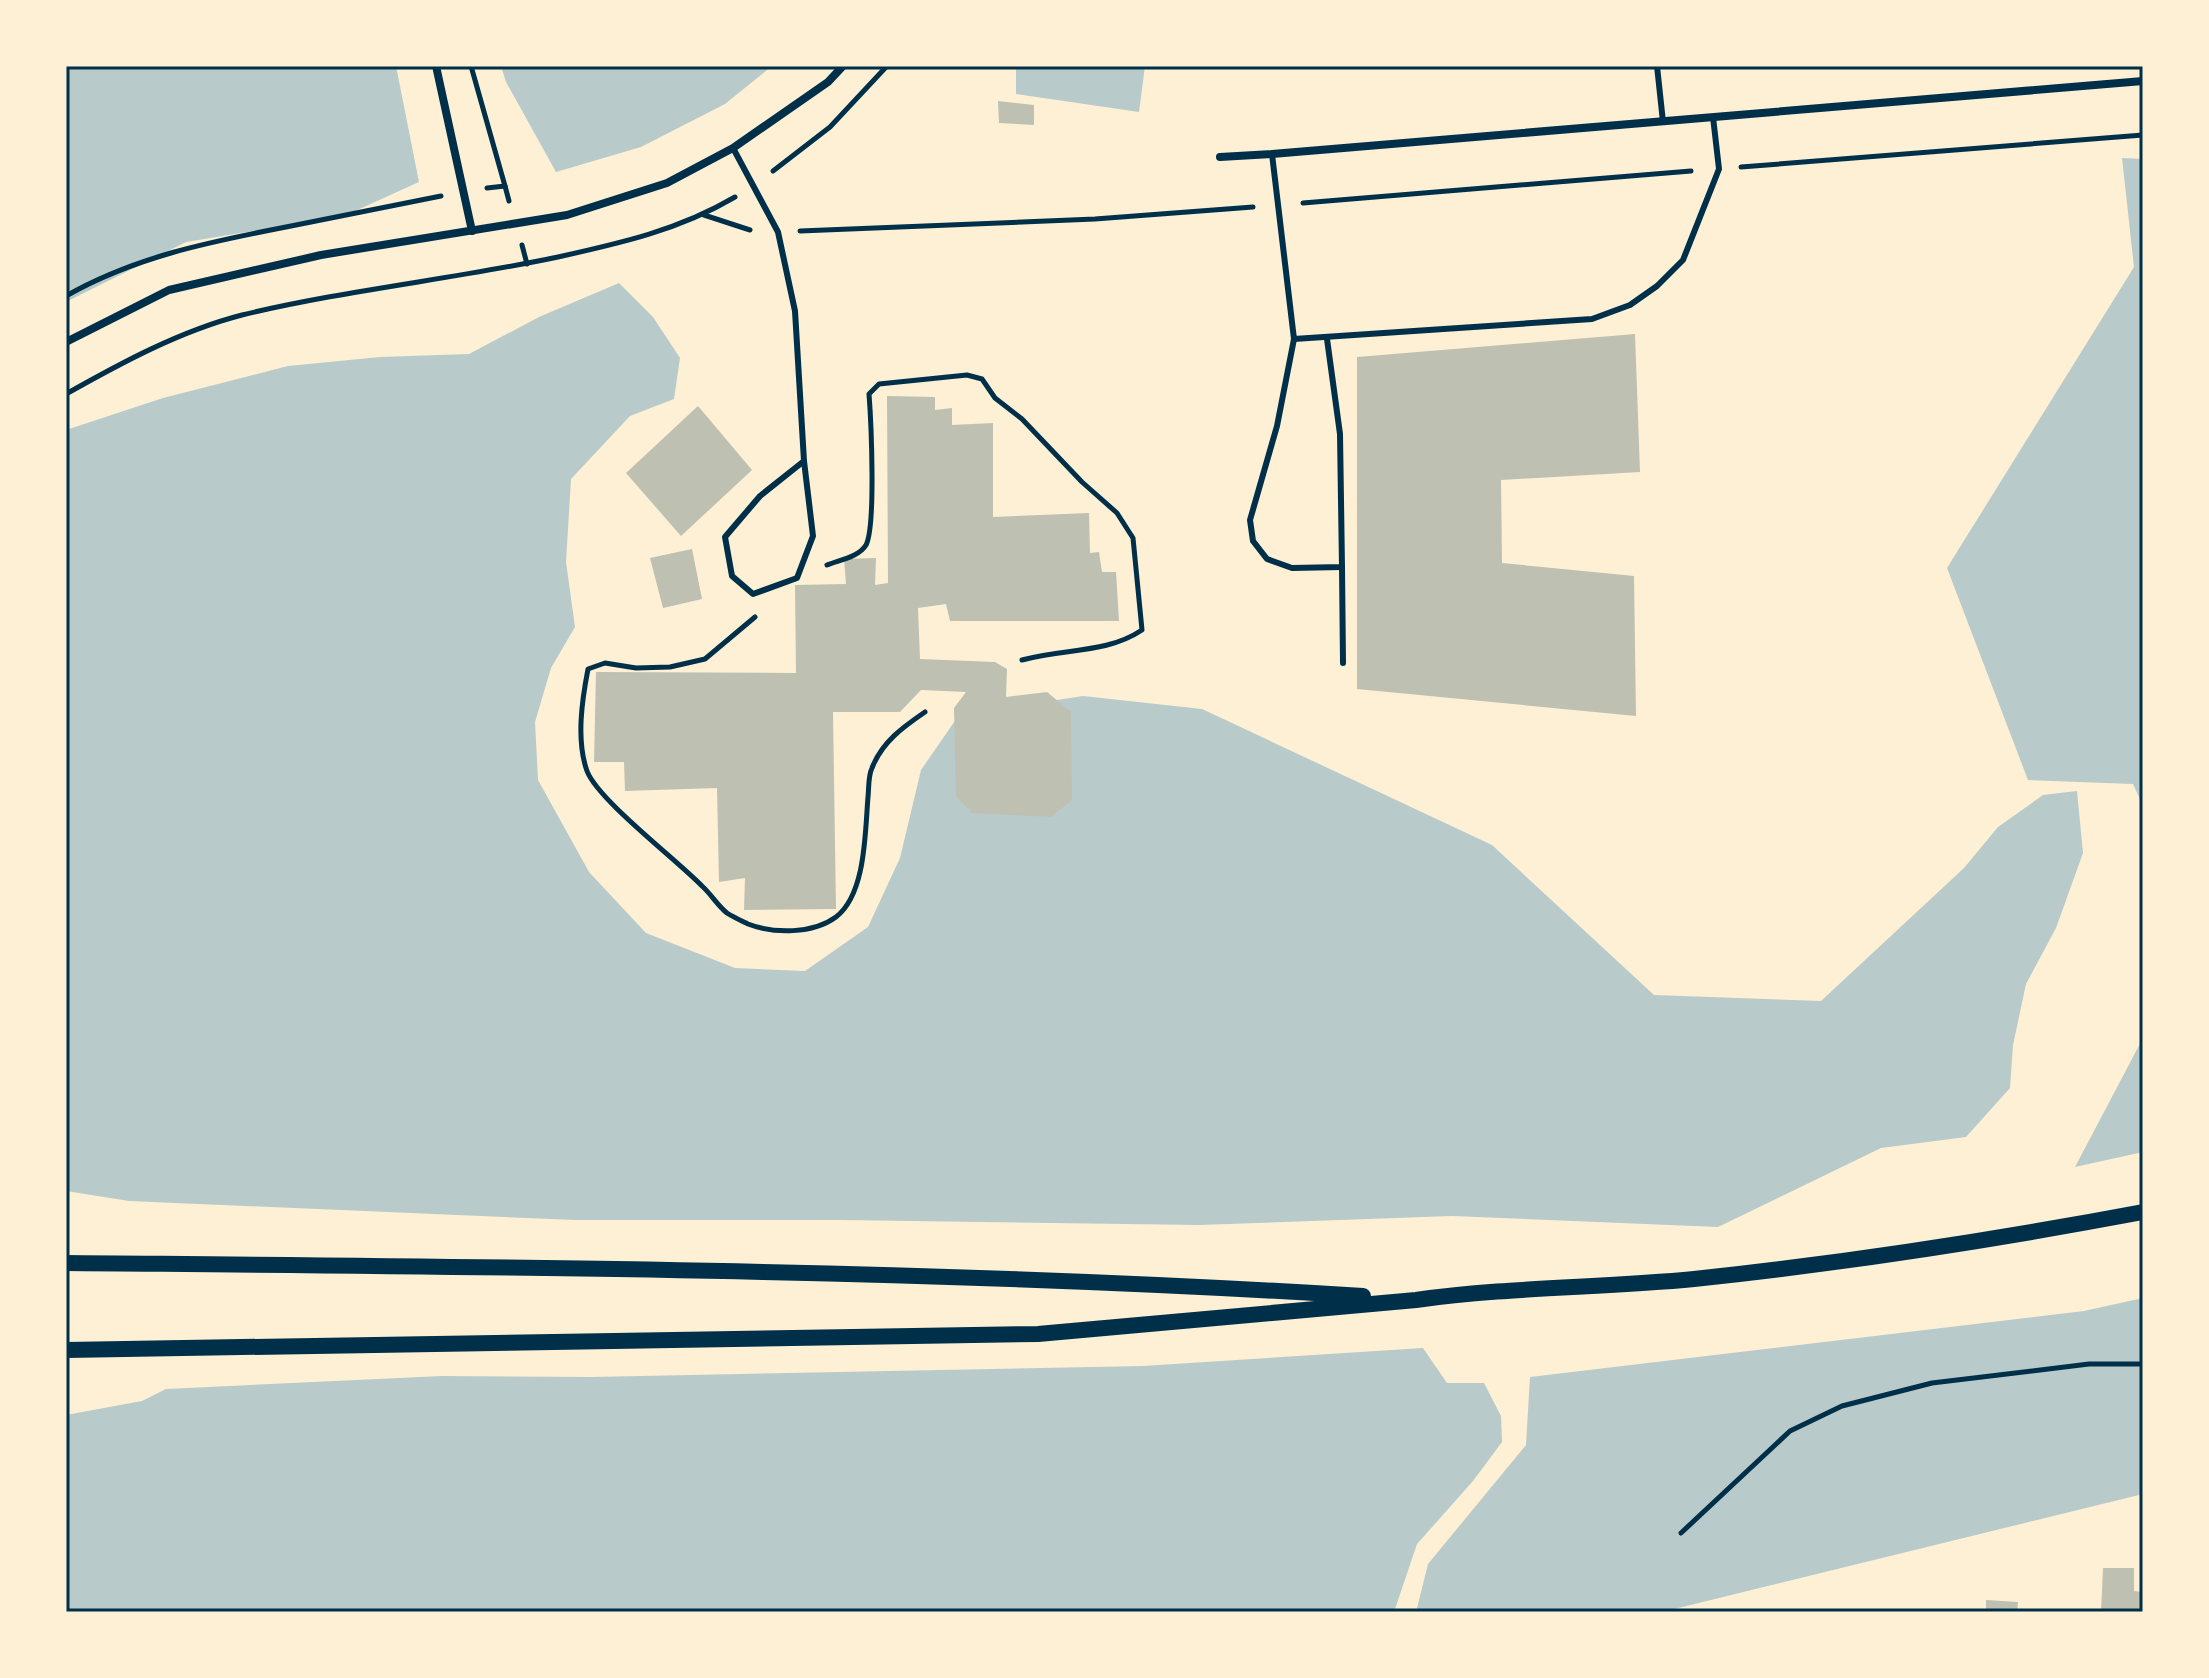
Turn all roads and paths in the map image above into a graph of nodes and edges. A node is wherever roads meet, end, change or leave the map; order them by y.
1 (436, 66) edge
2 (471, 66) edge
3 (843, 66) edge
4 (1657, 66) edge
5 (2143, 81) edge
6 (1713, 117) junction
7 (1663, 122) junction
8 (2143, 135) edge
9 (733, 148) junction
10 (1272, 154) junction
11 (1220, 157) dead end
12 (1719, 169) junction
13 (505, 186) dead end
14 (1278, 205) junction
15 (704, 215) dead end
16 (472, 231) junction
17 (778, 232) junction
18 (1294, 339) junction
19 (1327, 339) junction
20 (66, 342) edge
21 (804, 461) junction
22 (1342, 567) junction
23 (797, 578) junction
24 (1022, 660) dead end
25 (1343, 663) dead end
26 (925, 712) dead end
27 (2143, 1212) edge
28 (66, 1263) edge
29 (1416, 1300) junction
30 (66, 1350) edge
31 (2143, 1364) edge
32 (1681, 1533) dead end

1 - 16 street
2 - 13 path
3 - 9 street
4 - 7 lane
5 - 6 street
6 - 7 street
6 - 12 lane
7 - 10 street
8 - 12 path
9 - 16 street
9 - 17 lane
10 - 11 street
10 - 14 lane
12 - 14 path
12 - 19 lane
14 - 17 path
14 - 18 lane
15 - 17 path
16 - 20 street
17 - 21 lane
18 - 19 lane
18 - 22 lane
19 - 22 lane
21 - 23 lane
21 - 23 lane
22 - 25 lane
23 - 24 path
23 - 26 path
27 - 29 main road
28 - 29 main road
29 - 30 main road
31 - 32 path

